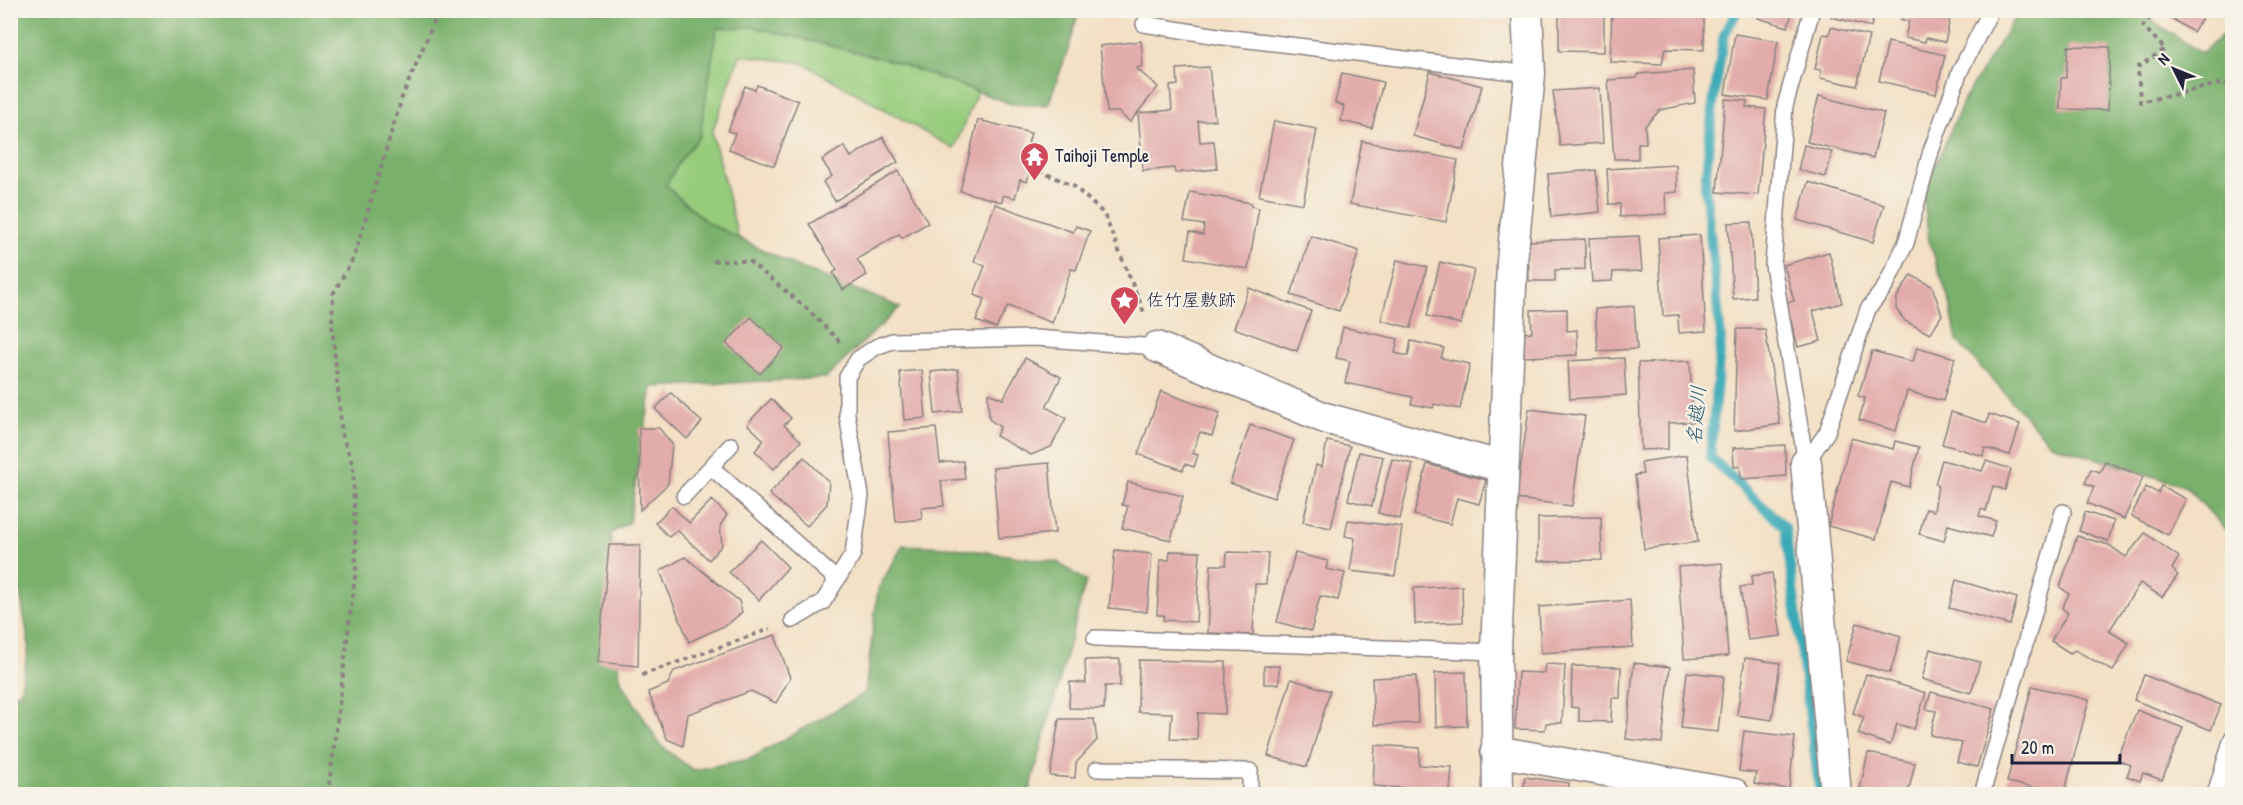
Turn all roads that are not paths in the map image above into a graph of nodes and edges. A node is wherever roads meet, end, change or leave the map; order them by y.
1 (1527, 10) edge
2 (1812, 10) edge
3 (1991, 10) edge
4 (1144, 24) dead end
5 (1530, 74) junction
6 (1157, 347) joint
7 (731, 445) dead end
8 (1806, 463) junction
9 (711, 467) junction
10 (1503, 467) junction
11 (684, 496) dead end
12 (2063, 512) dead end
13 (837, 580) junction
14 (793, 620) road end
15 (1095, 638) dead end
16 (1496, 652) junction
17 (2232, 738) edge
18 (1496, 750) junction
19 (1097, 769) dead end
20 (1250, 795) edge
21 (1498, 795) edge
22 (1734, 795) edge
23 (1836, 795) edge
24 (1982, 795) edge
25 (2215, 795) edge

1 - 5 street
2 - 8 lane
3 - 8 lane
4 - 5 lane
5 - 10 street
6 - 10 street
6 - 13 lane
7 - 9 lane
8 - 23 street
9 - 11 lane
9 - 13 lane
10 - 16 street
12 - 24 lane
13 - 14 lane
15 - 16 lane
16 - 18 street
17 - 25 lane
18 - 21 street
18 - 22 street
19 - 20 lane

